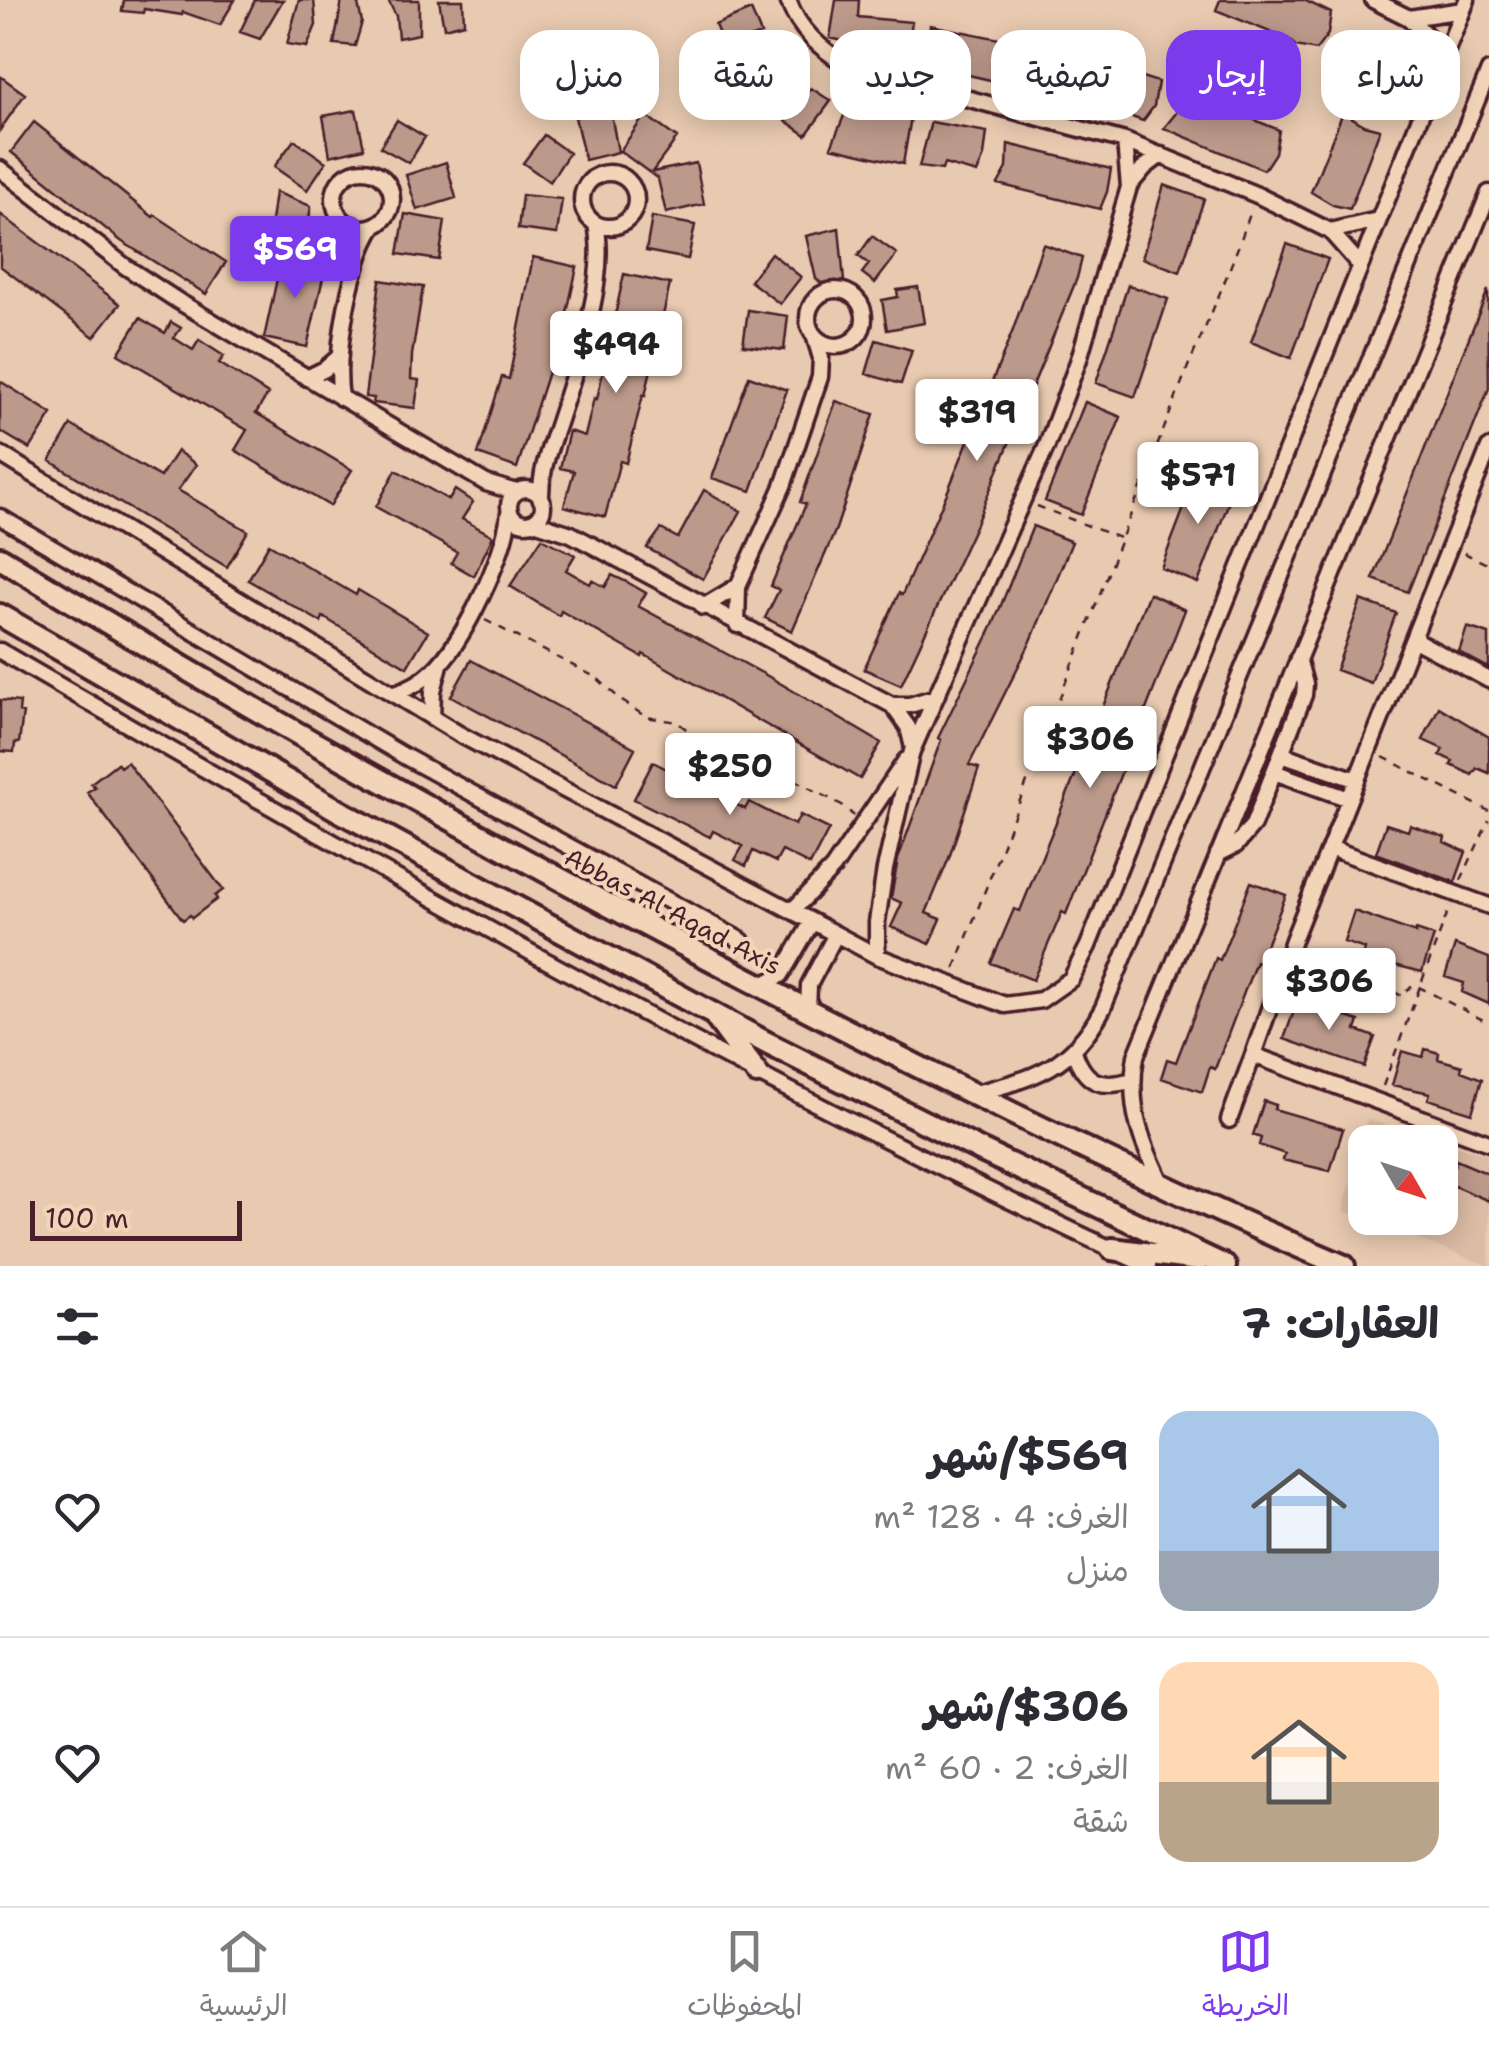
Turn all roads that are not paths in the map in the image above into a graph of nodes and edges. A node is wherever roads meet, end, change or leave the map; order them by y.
1 (788, 0) edge
2 (1373, 0) edge
3 (1465, 5) edge
4 (1410, 18) junction
5 (1422, 30) edge
6 (1456, 30) edge
7 (1489, 72) edge
8 (1419, 120) edge
9 (1125, 141) junction
10 (1162, 155) junction
11 (0, 170) edge
12 (1129, 187) junction
13 (1489, 193) edge
14 (1378, 220) junction
15 (345, 222) junction
16 (596, 224) junction
17 (375, 225) junction
18 (621, 225) junction
19 (1330, 231) junction
20 (599, 261) junction
21 (356, 265) junction
22 (1360, 265) junction
23 (814, 335) junction
24 (848, 344) junction
25 (340, 356) junction
26 (820, 377) junction
27 (307, 378) junction
28 (341, 398) junction
29 (1489, 448) edge
30 (0, 454) edge
31 (542, 467) junction
32 (486, 484) junction
33 (517, 492) junction
34 (542, 501) junction
35 (509, 510) junction
36 (0, 517) edge
37 (532, 522) junction
38 (571, 534) junction
39 (501, 556) junction
40 (0, 558) edge
41 (738, 586) junction
42 (703, 607) junction
43 (0, 615) edge
44 (737, 625) junction
45 (1413, 639) junction
46 (0, 650) edge
47 (1298, 658) junction
48 (440, 664) junction
49 (1489, 680) edge
50 (394, 694) junction
51 (936, 697) junction
52 (892, 704) junction
53 (432, 718) junction
54 (913, 749) junction
55 (1281, 754) junction
56 (1274, 772) junction
57 (1357, 780) junction
58 (1349, 799) junction
59 (1330, 848) junction
60 (1218, 854) junction
61 (1489, 906) edge
62 (792, 911) junction
63 (812, 922) junction
64 (836, 934) junction
65 (742, 941) dead end
66 (877, 956) junction
67 (761, 986) junction
68 (808, 1012) junction
69 (713, 1014) junction
70 (1074, 1052) junction
71 (1253, 1055) junction
72 (757, 1073) junction
73 (1132, 1080) junction
74 (972, 1094) junction
75 (1230, 1120) dead end
76 (1487, 1137) edge
77 (1163, 1186) junction
78 (1112, 1249) junction
79 (1221, 1264) edge
80 (1148, 1266) edge
81 (1344, 1266) edge

1 - 9 street
2 - 4 street
3 - 4 street
3 - 6 street
4 - 5 street
7 - 70 street
8 - 14 street
9 - 10 street
9 - 12 street
10 - 12 street
10 - 19 street
11 - 27 street
12 - 51 street
13 - 47 street
14 - 19 street
14 - 22 street
15 - 17 street
15 - 17 street
15 - 21 street
16 - 18 street
16 - 18 street
16 - 20 street
17 - 21 street
18 - 20 street
19 - 22 street
20 - 31 street
21 - 25 street
22 - 66 street
23 - 24 street
23 - 24 street
23 - 26 street
24 - 26 street
25 - 27 street
25 - 28 street
26 - 41 street
27 - 28 street
28 - 32 street
29 - 45 street
30 - 50 street
31 - 33 street
31 - 34 street
32 - 33 street
32 - 35 street
33 - 34 street
33 - 35 street
34 - 37 street
34 - 38 street
35 - 37 street
35 - 39 street
36 - 65 street
37 - 38 street
37 - 39 street
38 - 42 street
39 - 48 street
40 - 67 main road, Abbas Al Aqad Axis
41 - 42 street
41 - 44 street
42 - 44 street
43 - 69 main road
44 - 52 street
45 - 49 street
45 - 57 street
46 - 72 street
47 - 55 street
47 - 60 street
48 - 50 street
48 - 53 street
50 - 53 street
51 - 52 street
51 - 54 street
52 - 54 street
53 - 62 street
54 - 62 street
54 - 66 street
55 - 56 street
55 - 57 street
56 - 58 street
56 - 60 street
57 - 58 street
58 - 59 street
59 - 61 street
59 - 71 street
60 - 73 street
62 - 63 street
63 - 64 street
63 - 67 street
64 - 66 street
64 - 68 street
67 - 68 main road, Abbas Al Aqad Axis
68 - 74 main road, Abbas Al Aqad Axis
69 - 72 main road
69 - 79 main road
70 - 73 street
70 - 74 street
71 - 75 street
71 - 76 street
72 - 78 street
73 - 77 street
74 - 77 main road, Abbas Al Aqad Axis
77 - 81 main road, Abbas Al Aqad Axis
78 - 79 main road
78 - 80 street

